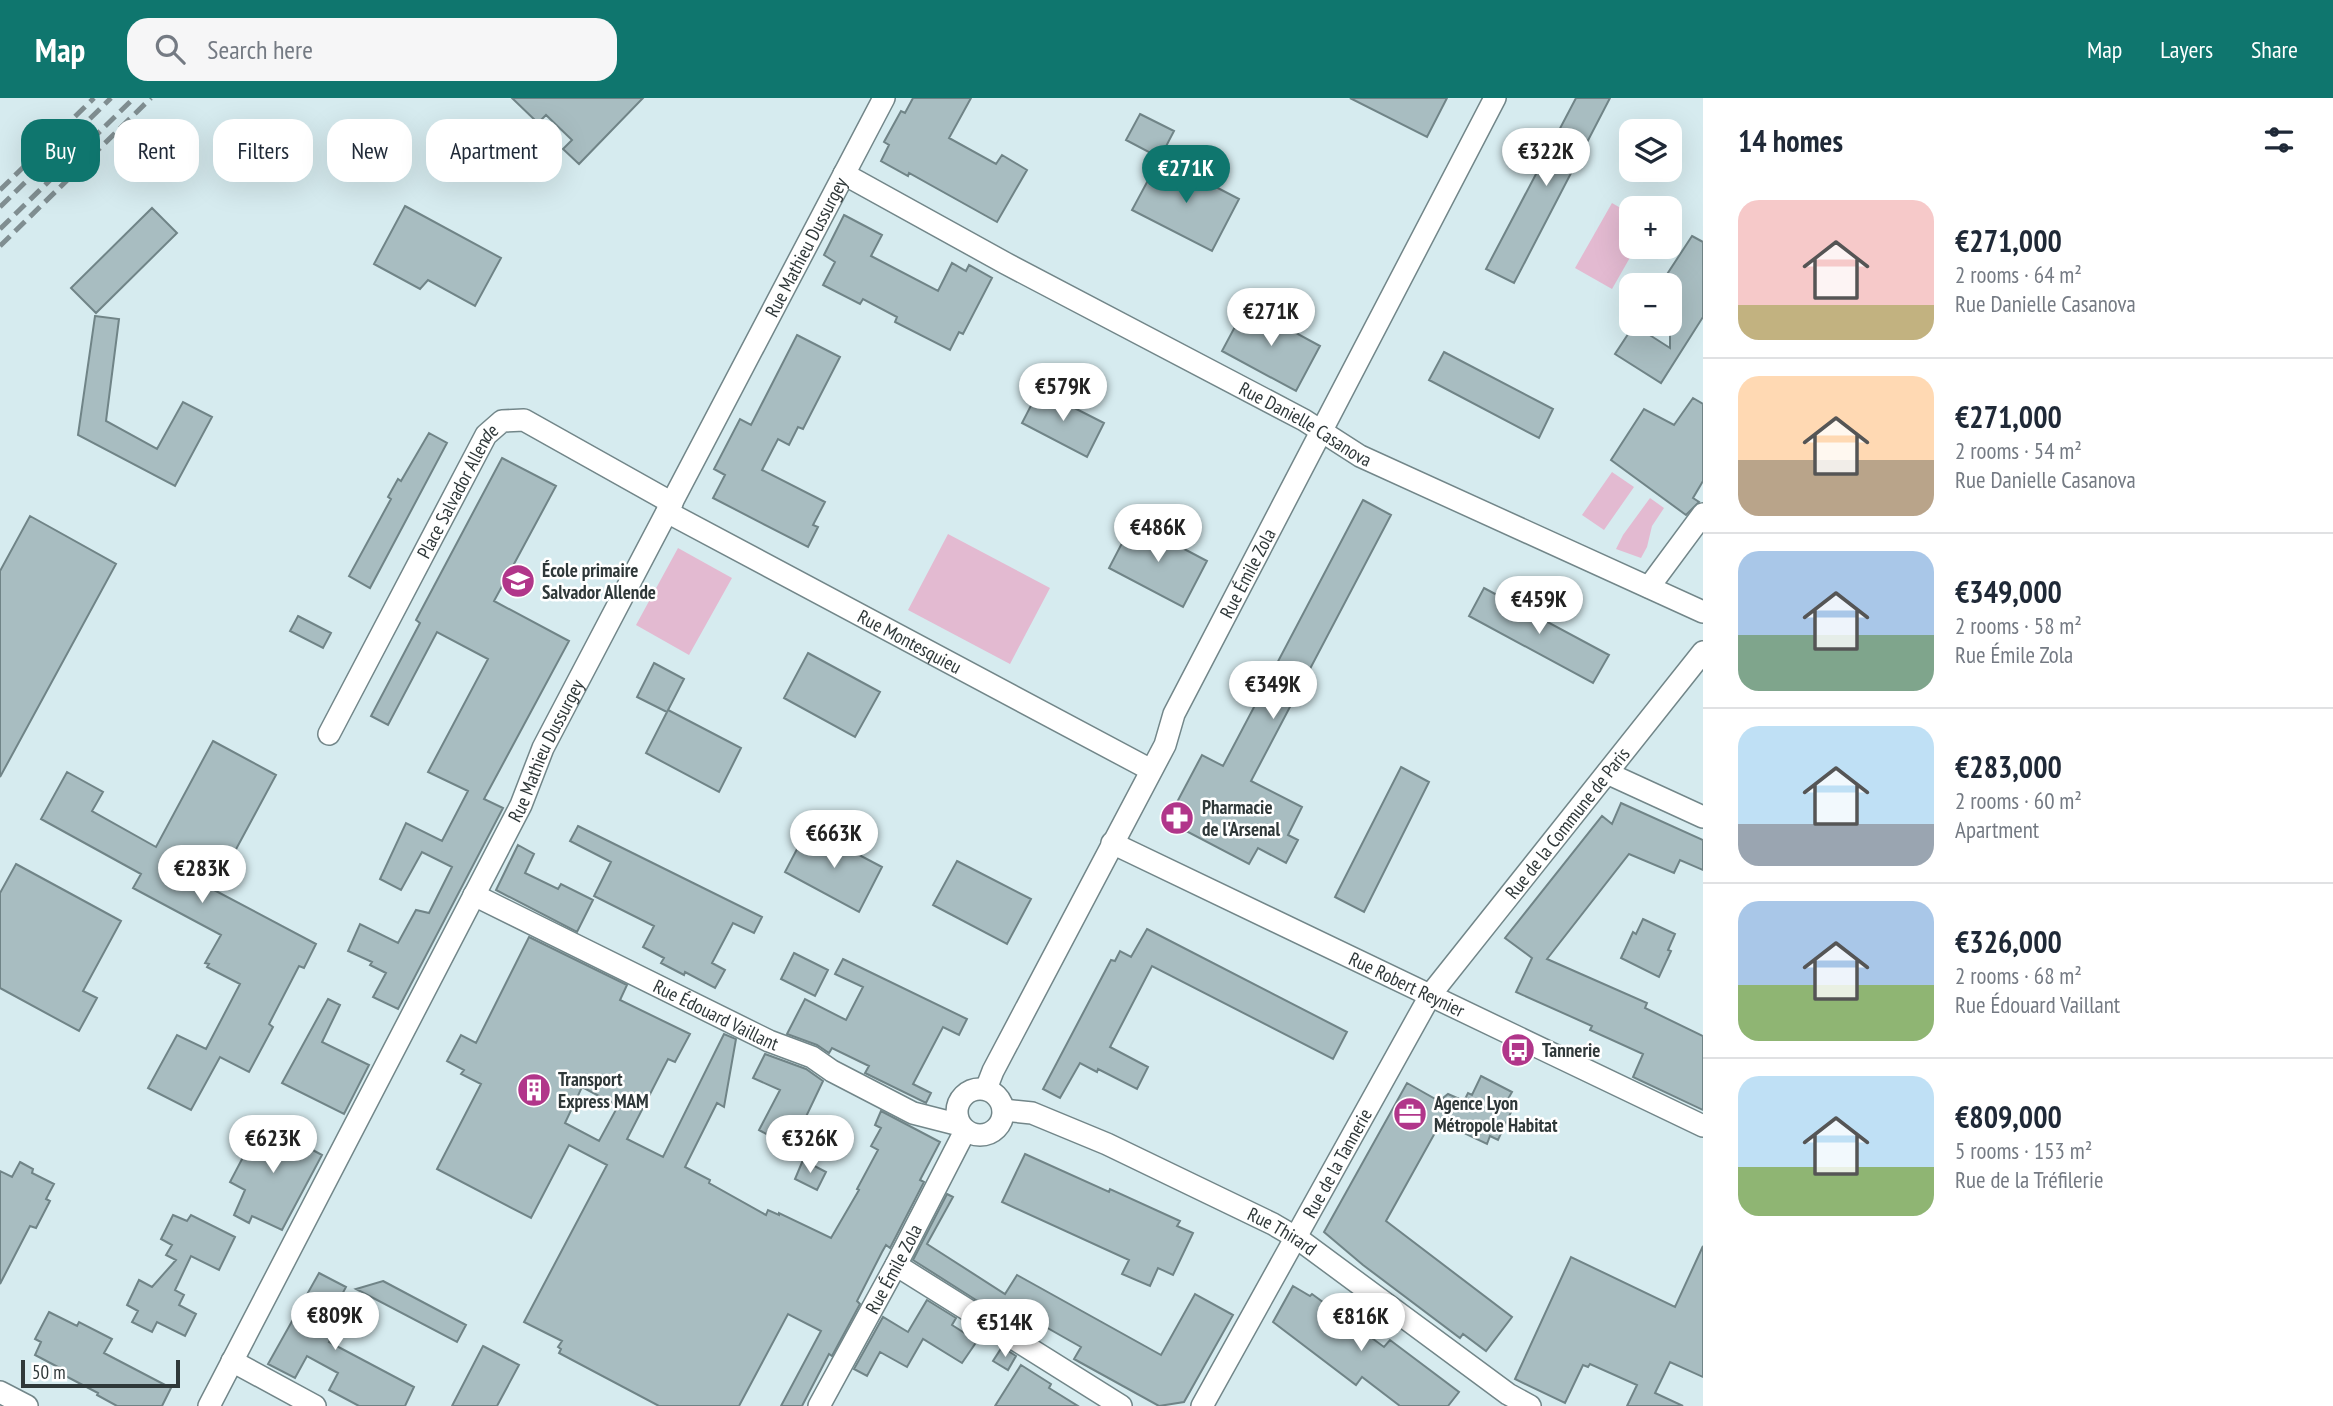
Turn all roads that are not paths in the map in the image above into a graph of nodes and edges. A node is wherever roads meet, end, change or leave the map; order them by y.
1 (884, 98) edge
2 (1495, 98) edge
3 (844, 174) junction
4 (1321, 431) junction
5 (670, 507) junction
6 (1703, 514) edge
7 (1648, 587) junction
8 (1703, 612) edge
9 (1703, 652) edge
10 (329, 734) dead end
11 (1151, 769) junction
12 (1607, 773) junction
13 (1703, 817) edge
14 (1112, 843) junction
15 (474, 895) junction
16 (1431, 994) junction
17 (986, 1089) junction
18 (1003, 1110) junction
19 (1703, 1126) edge
20 (963, 1128) junction
21 (1297, 1238) junction
22 (896, 1265) junction
23 (232, 1362) junction
24 (0, 1392) edge
25 (27, 1406) edge
26 (209, 1406) edge
27 (314, 1406) edge
28 (819, 1406) edge
29 (1121, 1406) edge
30 (1202, 1406) edge
31 (1531, 1406) edge

1 - 3 street, Rue Mathieu Dussurgey
2 - 4 street, Rue Émile Zola
3 - 4 street, Rue Danielle Casanova
3 - 5 street, Rue Mathieu Dussurgey
4 - 7 street, Rue Danielle Casanova
4 - 11 street, Rue Émile Zola
5 - 10 street, Place Salvador Allende
5 - 11 street, Rue Montesquieu
5 - 15 street, Rue Mathieu Dussurgey
6 - 7 street
7 - 8 street, Rue Danielle Casanova
9 - 12 street, Rue de la Commune de Paris
11 - 14 street, Rue Émile Zola
12 - 13 street
12 - 16 street, Rue de la Commune de Paris
14 - 16 street, Rue Robert Reynier
14 - 17 street, Rue Émile Zola
15 - 20 street, Rue Édouard Vaillant
15 - 23 street, Rue Mathieu Dussurgey
16 - 19 street, Rue Robert Reynier
16 - 21 street, Rue de la Tannerie
17 - 18 street
17 - 20 street, Rue Émile Zola
18 - 20 street
18 - 21 street, Rue Thirard
20 - 22 street, Rue Émile Zola
21 - 30 street, Rue de la Tannerie
21 - 31 street, Rue Thirard
22 - 28 street, Rue Émile Zola
22 - 29 street
23 - 26 street, Rue Mathieu Dussurgey
23 - 27 street
24 - 25 street

